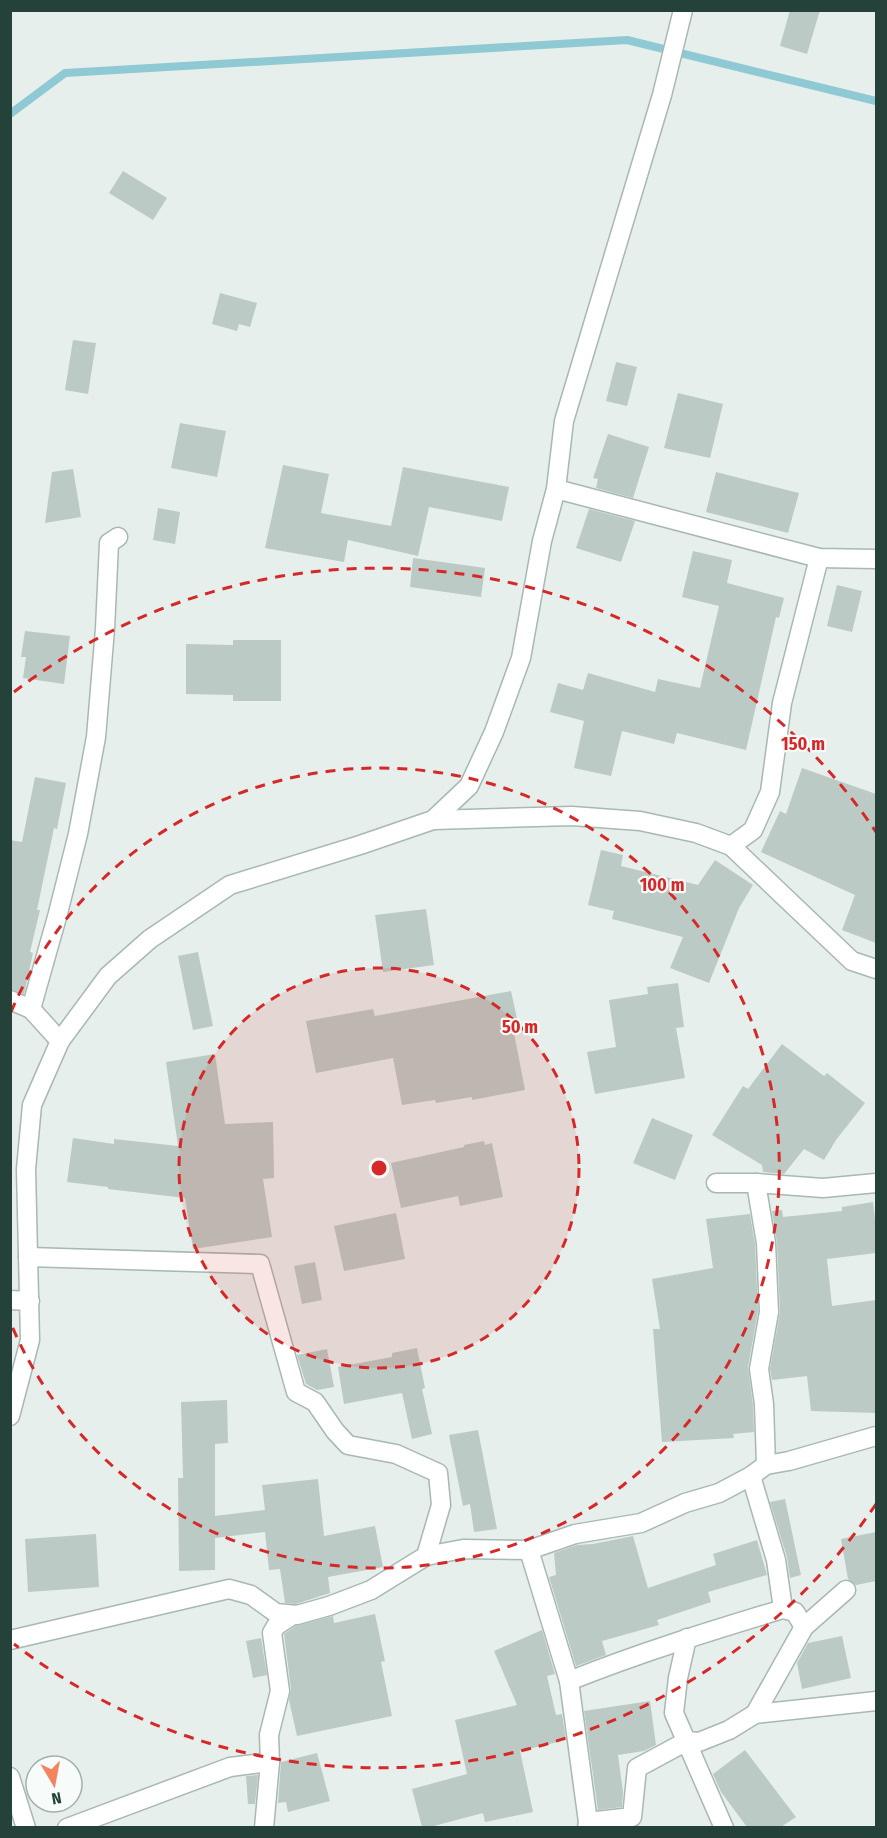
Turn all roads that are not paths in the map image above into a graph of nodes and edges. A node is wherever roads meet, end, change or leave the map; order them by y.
1 (683, 10) edge
2 (556, 489) junction
3 (118, 537) dead end
4 (819, 558) junction
5 (876, 559) edge
6 (433, 820) junction
7 (730, 846) junction
8 (876, 969) edge
9 (10, 1000) edge
10 (32, 1009) junction
11 (60, 1041) junction
12 (716, 1182) dead end
13 (756, 1183) junction
14 (876, 1183) edge
15 (28, 1257) junction
16 (10, 1300) edge
17 (30, 1301) junction
18 (10, 1416) edge
19 (876, 1436) edge
20 (759, 1471) junction
21 (529, 1550) junction
22 (426, 1556) junction
23 (846, 1590) dead end
24 (783, 1609) junction
25 (294, 1615) junction
26 (804, 1627) junction
27 (687, 1638) junction
28 (10, 1640) edge
29 (569, 1682) junction
30 (876, 1701) edge
31 (755, 1714) junction
32 (687, 1741) junction
33 (270, 1762) junction
34 (10, 1777) edge
35 (587, 1825) edge
36 (26, 1827) edge
37 (67, 1827) edge
38 (264, 1827) edge
39 (724, 1827) edge

1 - 2 street
2 - 4 street
2 - 6 street
3 - 10 street
4 - 5 street
4 - 7 street
6 - 7 street
6 - 11 street
7 - 8 street
9 - 10 street
10 - 11 street
11 - 15 street
12 - 13 street
13 - 14 street
13 - 20 street
15 - 17 street
15 - 22 street
16 - 17 street
17 - 18 street
19 - 20 street
20 - 21 street
20 - 24 street
21 - 22 street
21 - 29 street
22 - 25 street
23 - 26 street
24 - 26 street
24 - 27 street
25 - 28 street
25 - 33 street
26 - 31 street
27 - 29 street
27 - 32 street
29 - 35 street
30 - 31 street
31 - 32 street
32 - 35 street
32 - 39 street
33 - 37 street
33 - 38 street
34 - 36 street

